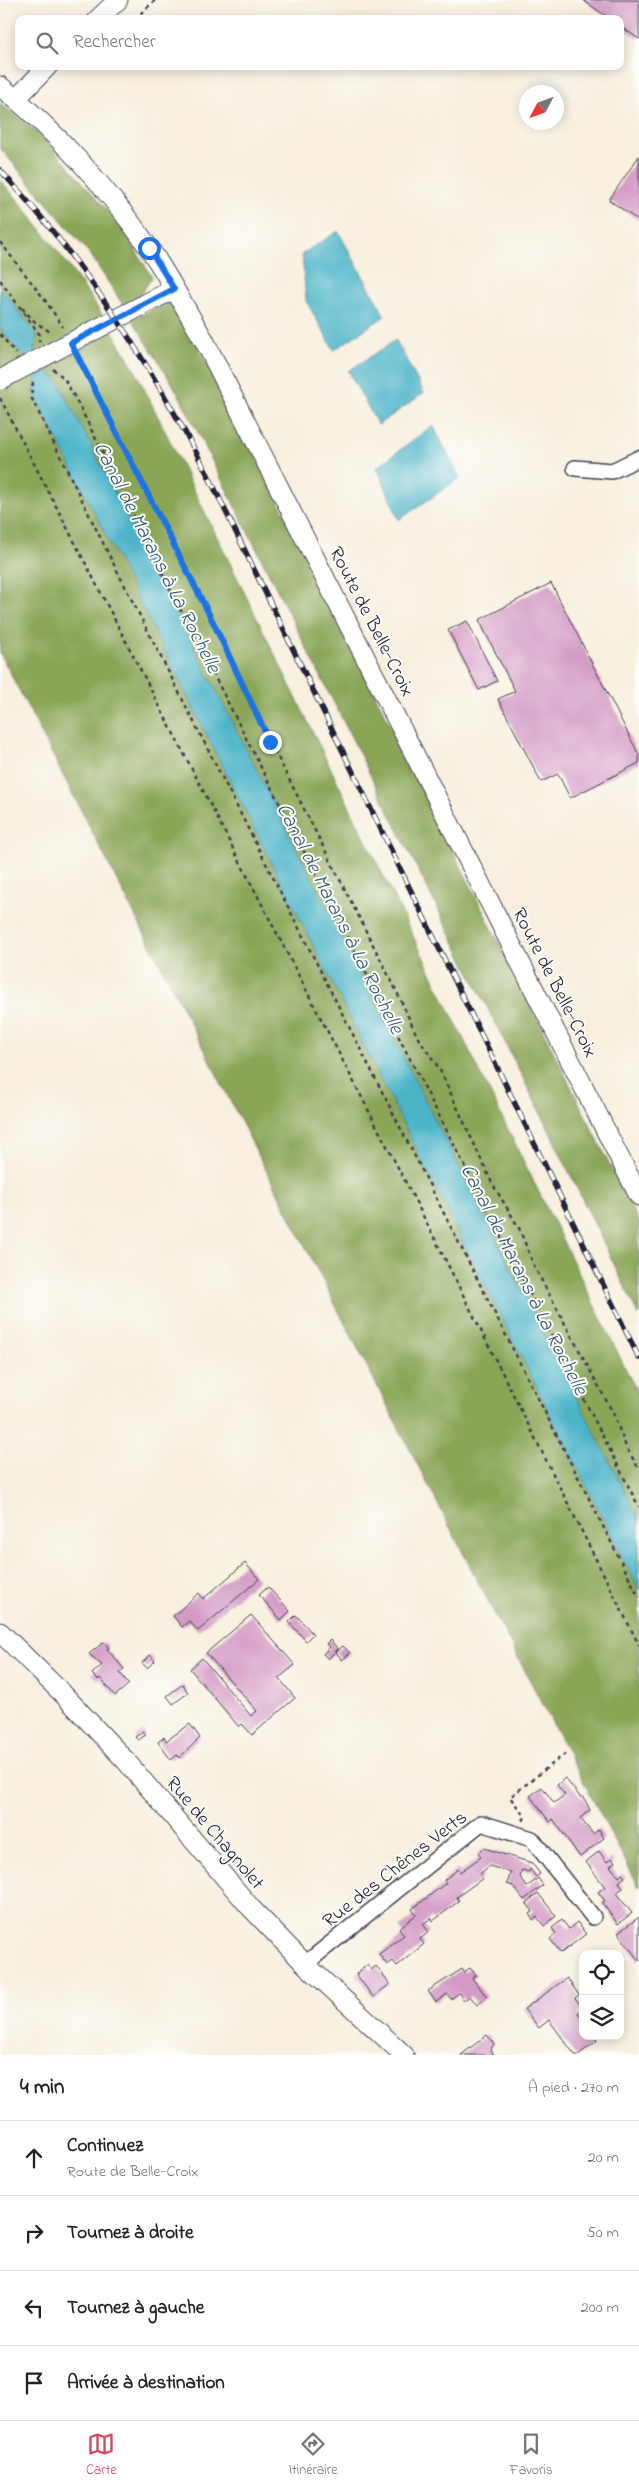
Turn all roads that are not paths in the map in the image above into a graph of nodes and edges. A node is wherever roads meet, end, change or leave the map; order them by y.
1 (118, 0) edge
2 (102, 15) edge
3 (44, 70) edge
4 (0, 86) edge
5 (16, 99) junction
6 (174, 289) junction
7 (0, 380) edge
8 (639, 458) edge
9 (575, 468) dead end
10 (639, 1196) edge
11 (0, 1632) edge
12 (593, 1917) dead end
13 (305, 1964) junction
14 (404, 2055) edge

1 - 2 street
3 - 5 street
4 - 5 street, Route de Belle-Croix
5 - 6 street, Route de Belle-Croix
6 - 7 street, bridge
6 - 10 street, Route de Belle-Croix
8 - 9 street
11 - 13 street, Rue de Chagnolet
12 - 13 street, Rue des Chênes Verts
13 - 14 street, Rue de Chagnolet

